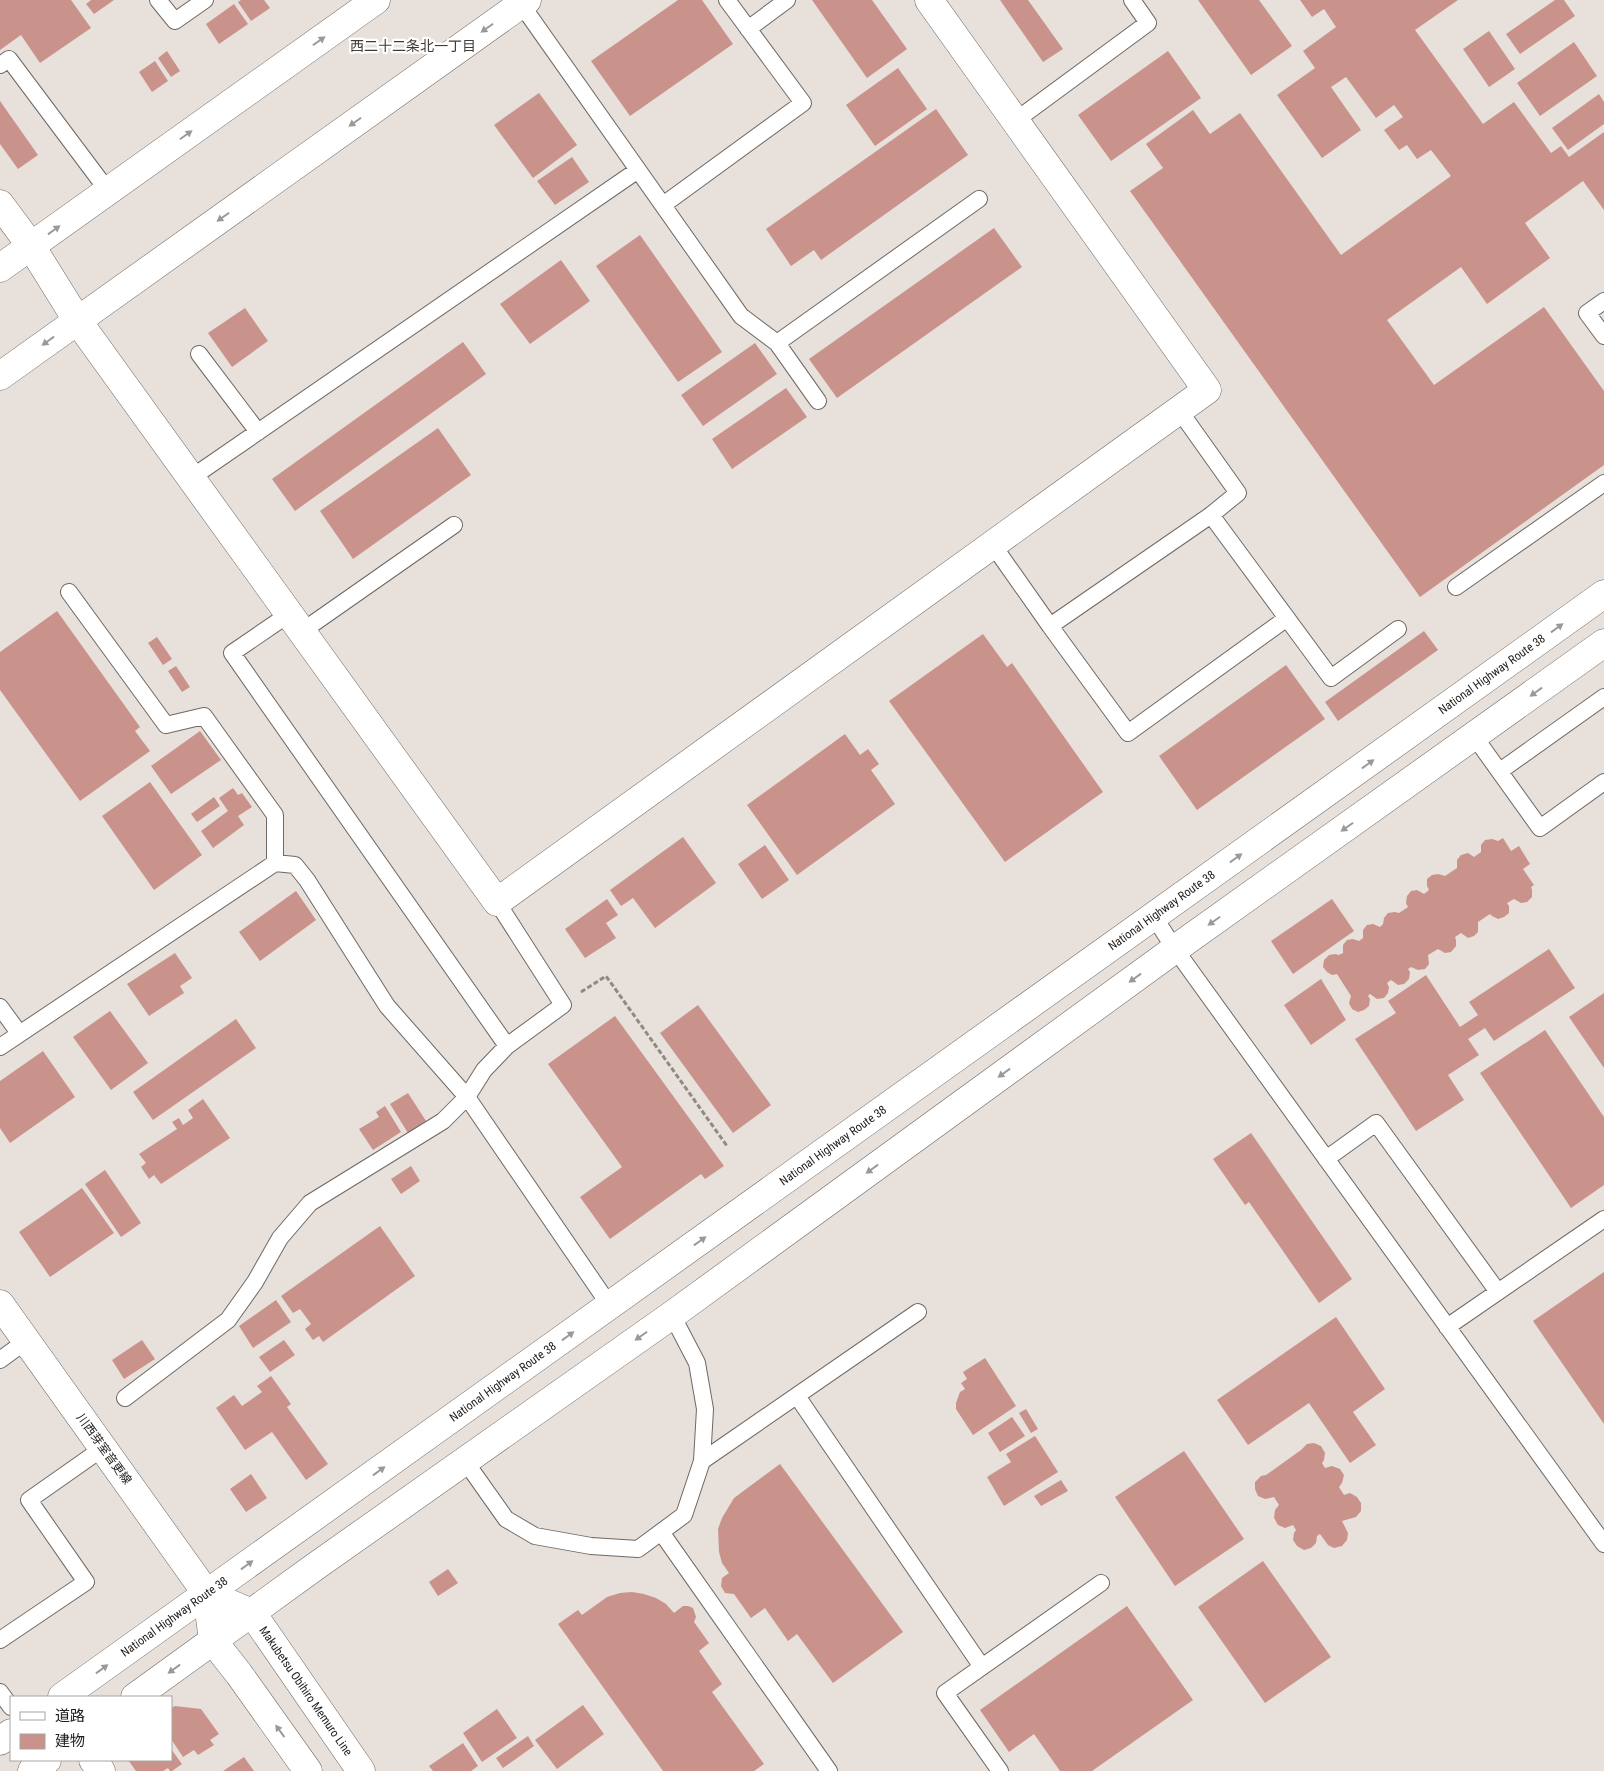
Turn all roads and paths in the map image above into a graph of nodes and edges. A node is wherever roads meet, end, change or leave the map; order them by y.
1 (158, 0) edge
2 (205, 0) edge
3 (376, 0) edge
4 (727, 0) edge
5 (787, 0) edge
6 (929, 0) edge
7 (1132, 0) edge
8 (524, 2) edge
9 (748, 29) junction
10 (0, 65) edge
11 (1015, 121) junction
12 (638, 170) junction
13 (108, 191) junction
14 (979, 199) dead end
15 (0, 204) edge
16 (663, 205) junction
17 (31, 246) junction
18 (0, 268) edge
19 (1604, 301) edge
20 (77, 320) junction
21 (1604, 336) edge
22 (777, 343) junction
23 (199, 354) dead end
24 (0, 376) edge
25 (818, 401) dead end
26 (1179, 410) junction
27 (258, 432) junction
28 (191, 478) junction
29 (1604, 483) edge
30 (1211, 515) junction
31 (454, 525) dead end
32 (993, 544) junction
33 (1456, 587) dead end
34 (69, 592) dead end
35 (1604, 594) edge
36 (1287, 618) junction
37 (295, 623) junction
38 (1050, 626) junction
39 (1398, 629) dead end
40 (1604, 643) edge
41 (1604, 697) edge
42 (1474, 736) junction
43 (1500, 771) junction
44 (1604, 782) edge
45 (274, 863) junction
46 (496, 902) junction
47 (1154, 917) junction
48 (1175, 949) junction
49 (563, 1005) junction
50 (0, 1007) edge
51 (19, 1033) junction
52 (506, 1046) junction
53 (0, 1047) edge
54 (467, 1097) junction
55 (727, 1146) dead end
56 (1326, 1159) junction
57 (1603, 1223) edge
58 (1498, 1292) junction
59 (0, 1304) edge
60 (610, 1306) junction
61 (918, 1312) dead end
62 (672, 1314) junction
63 (1448, 1327) junction
64 (26, 1341) junction
65 (0, 1360) edge
66 (796, 1396) junction
67 (125, 1398) dead end
68 (103, 1448) junction
69 (465, 1460) junction
70 (702, 1461) junction
71 (661, 1532) junction
72 (1604, 1544) edge
73 (1102, 1583) dead end
74 (207, 1594) junction
75 (252, 1613) junction
76 (0, 1640) edge
77 (213, 1641) junction
78 (982, 1667) junction
79 (0, 1692) edge
80 (63, 1696) edge
81 (136, 1696) edge
82 (10, 1706) edge
83 (46, 1761) edge
84 (32, 1771) edge
85 (308, 1771) edge
86 (361, 1771) edge
87 (829, 1771) edge
88 (1000, 1771) edge

1 - 2 lane
13 -> 3 main road
4 - 9 lane
5 - 9 lane
6 - 11 main road
7 - 11 lane
8 - 12 lane
8 -> 20 main road
9 - 16 lane
10 - 13 lane
11 - 26 main road
12 - 16 lane
12 - 27 lane
17 -> 13 main road
14 - 22 lane
15 - 17 main road
16 - 22 lane
17 - 18 main road
17 - 20 main road
19 - 21 lane
20 -> 24 main road
20 - 28 main road
22 - 25 lane
23 - 27 lane
26 - 30 lane
26 - 32 main road
27 - 28 lane
28 - 37 main road
29 - 33 lane
30 - 36 lane
30 - 38 lane
31 - 37 lane
32 - 38 lane
32 - 46 main road
34 - 45 lane
47 -> 35 main road, National Highway Route 38
36 - 38 lane
36 - 39 lane
37 - 46 main road
37 - 52 lane
40 -> 42 main road
41 - 43 lane
42 - 43 lane
42 -> 48 main road
43 - 44 lane
45 - 51 lane
45 - 54 lane
46 - 49 lane
47 - 48 lane
60 -> 47 main road, National Highway Route 38
48 - 56 lane
48 -> 62 main road
49 - 52 lane
49 - 55 path
50 - 51 lane
51 - 53 lane
52 - 54 lane
54 - 60 lane
54 - 67 lane
56 - 58 lane
56 - 63 lane
57 - 58 lane
58 - 63 lane
59 - 64 main road, 川西芽室音更線
74 -> 60 main road, National Highway Route 38
61 - 66 lane
62 -> 69 main road
62 - 70 lane
63 - 72 lane
64 - 65 lane
64 - 68 main road, 川西芽室音更線
66 - 70 lane
66 - 78 lane
68 - 74 main road, 川西芽室音更線
68 - 76 lane
69 - 71 lane
69 - 75 main road
70 - 71 lane
71 - 87 lane
73 - 78 lane
74 - 75 main road
74 - 77 main road
80 -> 74 main road, National Highway Route 38
75 - 77 main road
75 - 86 main road, Makubetsu Obihiro Memuro Line
77 -> 81 main road
85 -> 77 main road
78 - 88 lane
79 - 82 lane
83 - 84 main road

